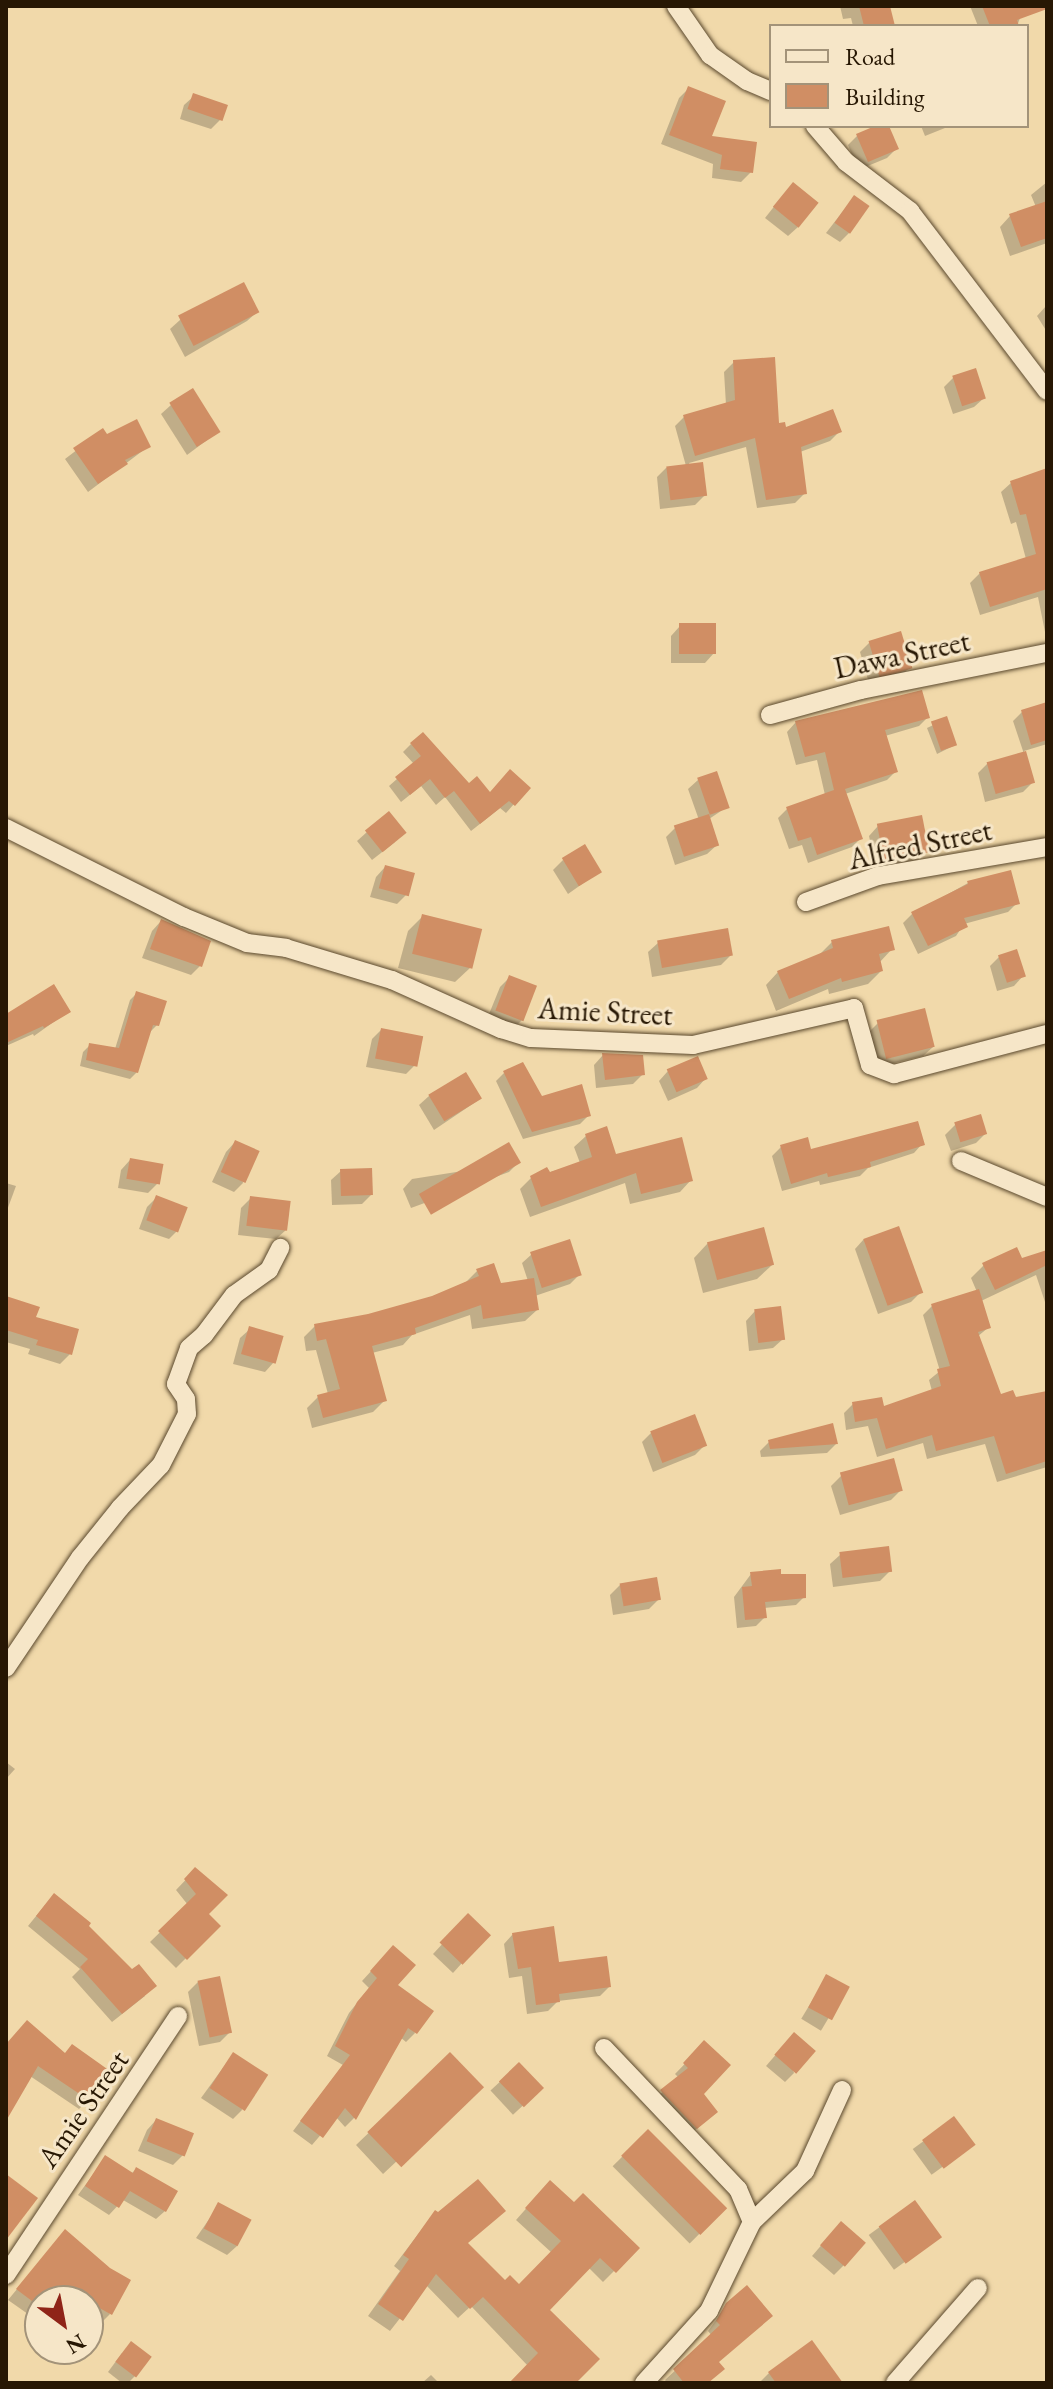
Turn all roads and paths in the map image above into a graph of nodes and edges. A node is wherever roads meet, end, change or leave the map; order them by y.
1 (676, 6) edge
2 (769, 90) edge
3 (817, 128) edge
4 (1047, 391) edge
5 (1047, 653) edge
6 (770, 715) dead end
7 (6, 828) edge
8 (1047, 847) edge
9 (806, 902) dead end
10 (1047, 1034) edge
11 (961, 1161) dead end
12 (1047, 1197) edge
13 (280, 1248) dead end
14 (6, 1668) edge
15 (178, 2016) dead end
16 (604, 2048) dead end
17 (842, 2090) dead end
18 (752, 2222) junction
19 (6, 2275) edge
20 (978, 2288) dead end
21 (644, 2383) edge
22 (895, 2383) edge

1 - 2 street
3 - 4 street
5 - 6 street, Dawa Street
7 - 10 street, Amie Street
8 - 9 street, Alfred Street
11 - 12 street
13 - 14 street
15 - 19 street, Amie Street
16 - 18 street
17 - 18 street
18 - 21 street
20 - 22 street

